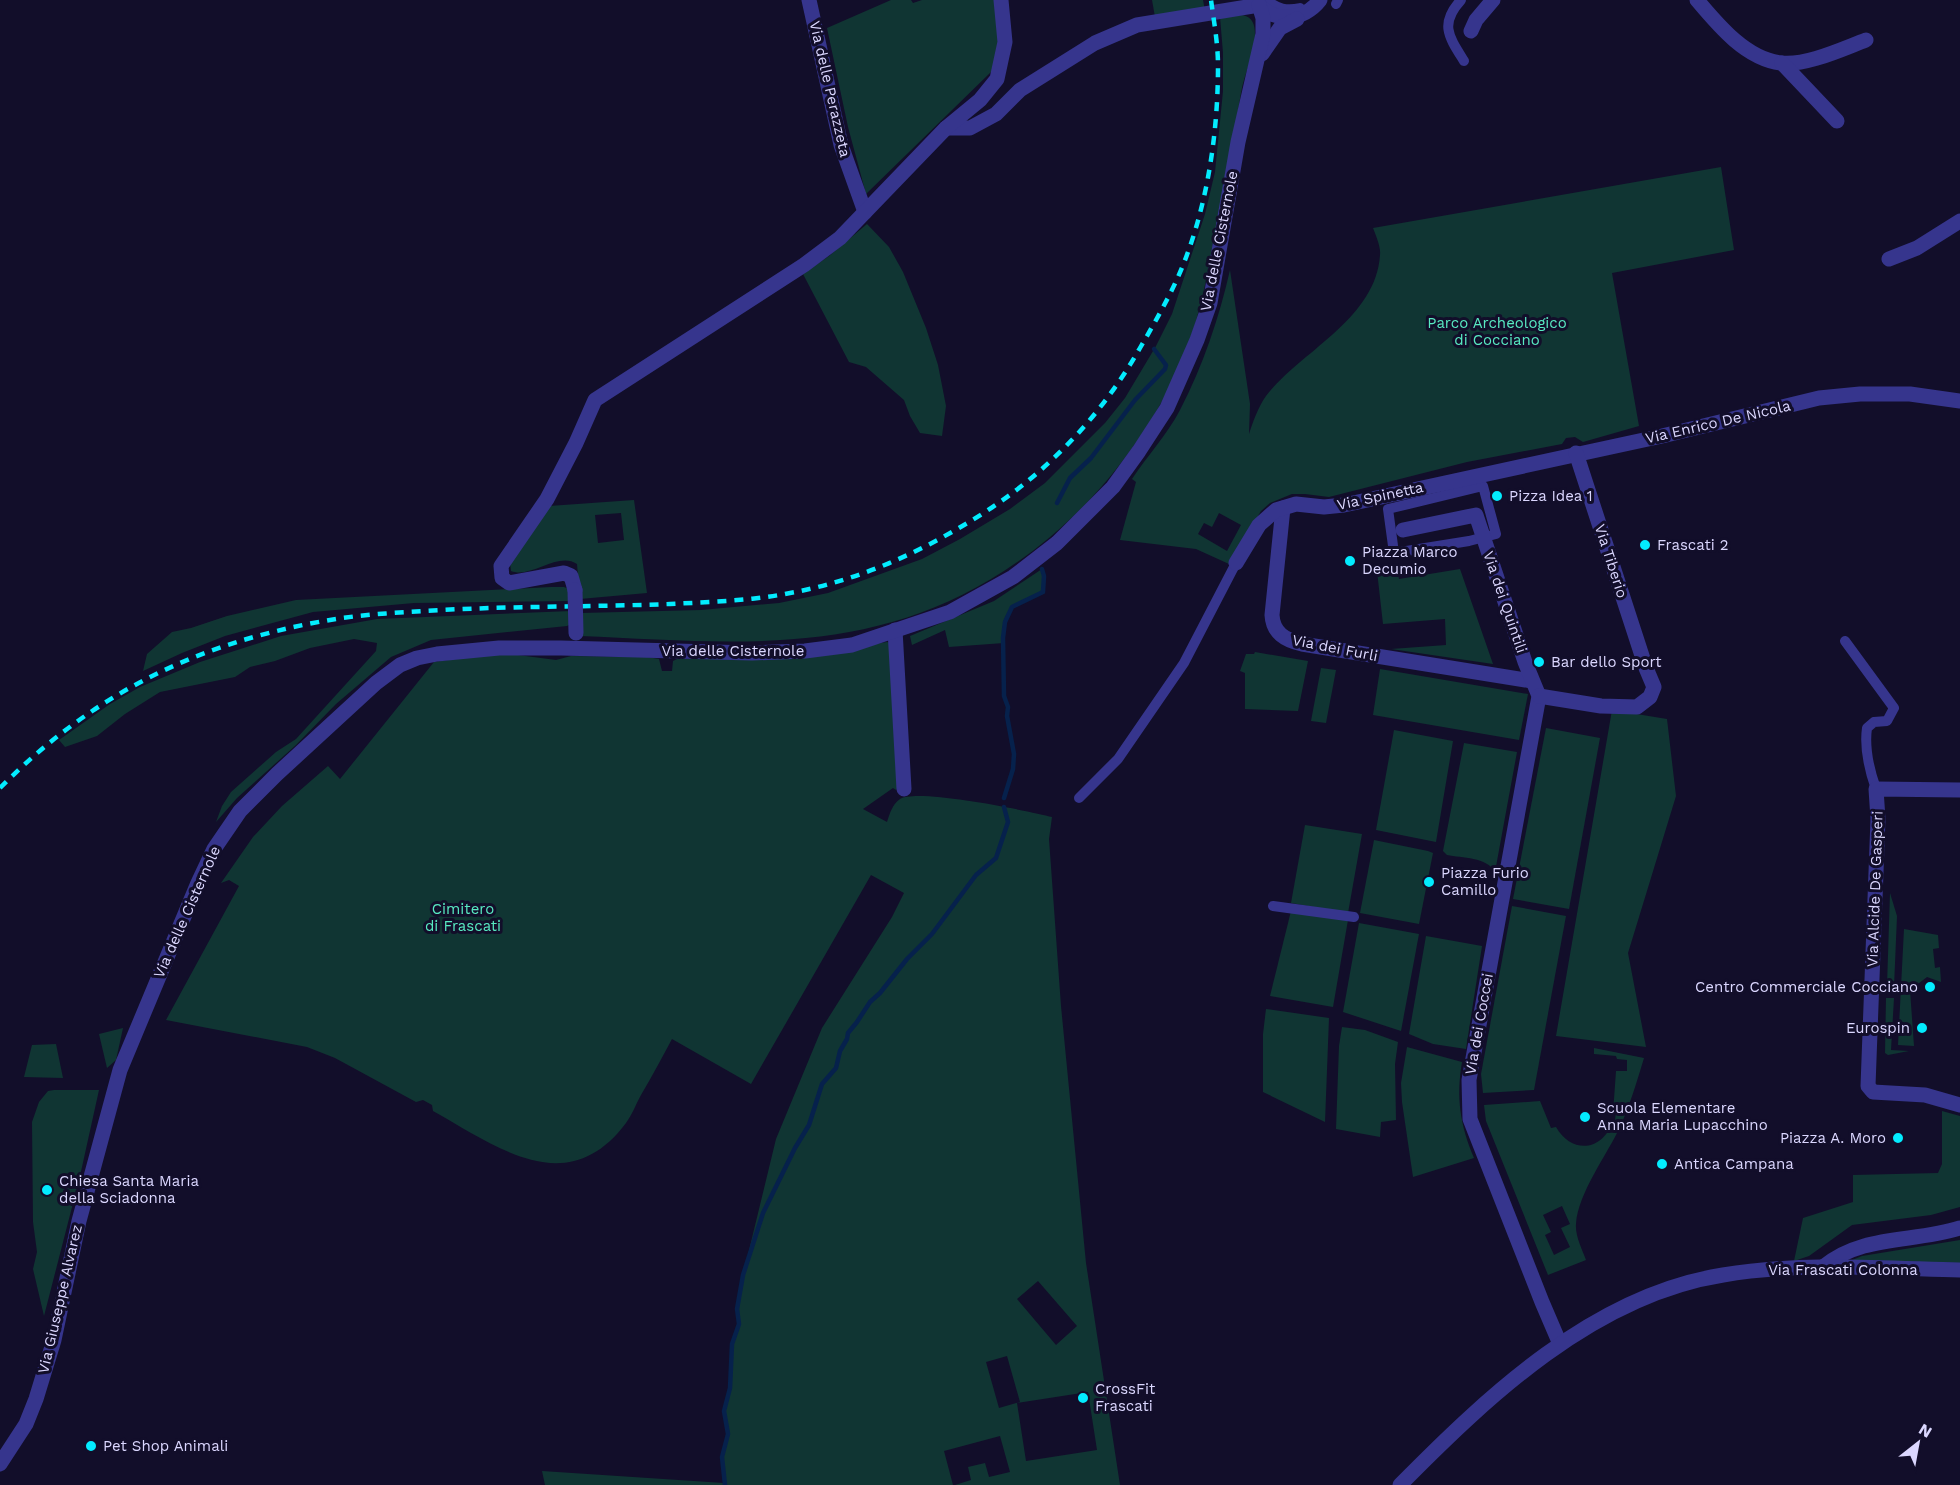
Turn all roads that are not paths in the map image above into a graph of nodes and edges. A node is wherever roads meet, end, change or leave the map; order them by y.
1 (809, 0) edge
2 (1001, 0) edge
3 (1312, 0) edge
4 (1320, 0) edge
5 (1461, 0) edge
6 (1493, 0) edge
7 (1697, 0) edge
8 (1261, 2) edge
9 (1305, 14) junction
10 (1471, 31) dead end
11 (1866, 40) dead end
12 (1464, 61) dead end
13 (1257, 63) junction
14 (1782, 63) junction
15 (1837, 121) dead end
16 (946, 128) junction
17 (865, 212) junction
18 (1960, 221) edge
19 (1889, 259) dead end
20 (1960, 401) edge
21 (1576, 453) junction
22 (1479, 475) joint
23 (1282, 508) junction
24 (1403, 530) dead end
25 (1483, 537) junction
26 (1236, 563) joint
27 (895, 630) junction
28 (576, 640) junction
29 (1845, 641) dead end
30 (1526, 676) junction
31 (1539, 696) junction
32 (904, 789) dead end
33 (1876, 789) junction
34 (1960, 790) edge
35 (1079, 798) dead end
36 (1273, 906) dead end
37 (1354, 917) dead end
38 (117, 1079) joint
39 (1960, 1104) edge
40 (1960, 1228) edge
41 (1823, 1267) junction
42 (1960, 1270) edge
43 (1560, 1344) junction
44 (0, 1464) edge
45 (1400, 1485) edge

1 - 17 street, Via delle Perazzeta
2 - 16 street
3 - 8 street
4 - 9 street, Via delle Cisternole
5 - 12 street
6 - 10 street
7 - 14 street
8 - 9 street
8 - 13 street, Via delle Cisternole
8 - 16 street
9 - 13 street, Via delle Cisternole
11 - 14 street
13 - 27 street, Via delle Cisternole
14 - 15 street
16 - 17 street
17 - 28 street, bridge
18 - 19 street
20 - 21 street, Via Enrico De Nicola
21 - 22 street, Via Enrico De Nicola
21 - 31 street, Via Tiberio
22 - 23 street, Via Spinetta
23 - 26 street
23 - 30 street, Via dei Furli
24 - 25 street, Via dei Quintili
25 - 25 street
25 - 30 street, Via dei Quintili
26 - 35 street
27 - 28 street, Via delle Cisternole
27 - 32 street
28 - 38 street, Via delle Cisternole
29 - 33 street
30 - 31 street, Via dei Quintili
31 - 43 street, Via dei Coccei
33 - 34 street, Via Alcide De Gasperi
33 - 39 street, Via Alcide De Gasperi
36 - 37 street
38 - 44 street, Via Giuseppe Alvarez
40 - 41 street
41 - 42 street, Via Frascati Colonna
41 - 43 street, Via Frascati Colonna
43 - 45 street, Via Frascati Colonna

